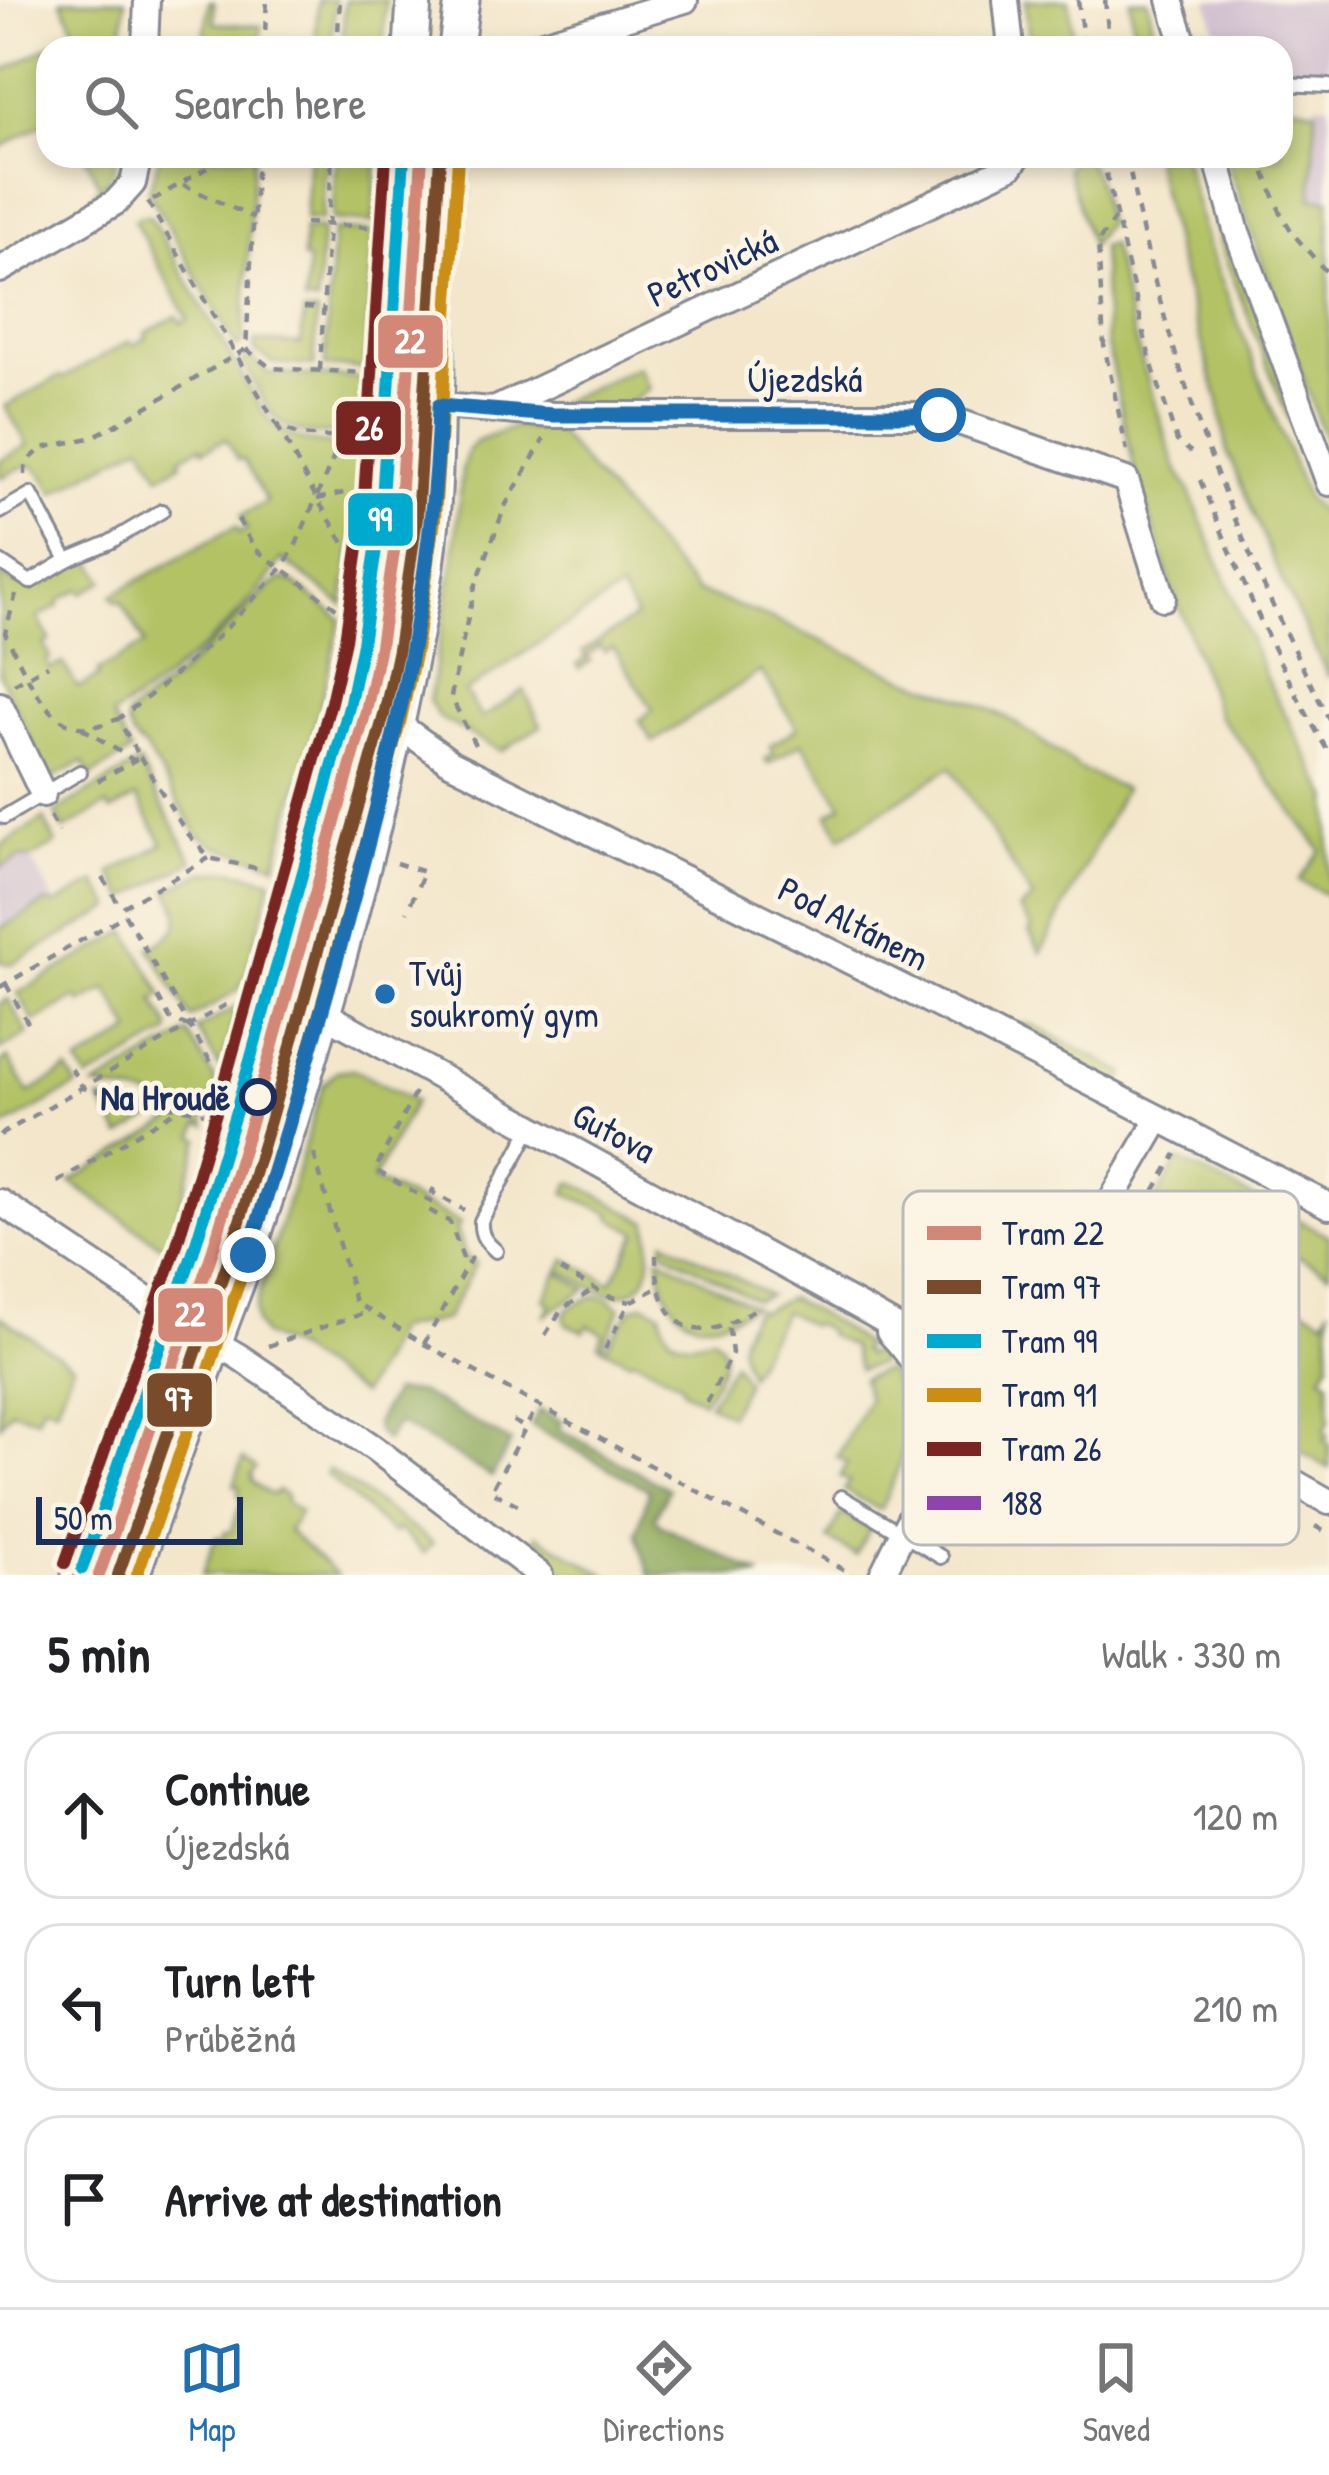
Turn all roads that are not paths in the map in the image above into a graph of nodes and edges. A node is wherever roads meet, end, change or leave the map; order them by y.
1 (147, 0) edge
2 (414, 0) edge
3 (462, 0) edge
4 (685, 0) edge
5 (1006, 0) edge
6 (1170, 0) edge
7 (146, 36) edge
8 (412, 36) edge
9 (458, 36) edge
10 (566, 36) edge
11 (1010, 36) edge
12 (1181, 36) edge
13 (1293, 84) edge
14 (1329, 86) edge
15 (136, 168) edge
16 (404, 168) edge
17 (448, 168) edge
18 (999, 168) edge
19 (1219, 168) edge
20 (0, 270) edge
21 (439, 406) junction
22 (494, 410) junction
23 (1329, 483) edge
24 (0, 512) edge
25 (162, 512) dead end
26 (67, 560) junction
27 (0, 562) edge
28 (1163, 598) dead end
29 (0, 705) edge
30 (349, 705) junction
31 (397, 722) junction
32 (80, 772) dead end
33 (45, 802) junction
34 (346, 806) junction
35 (4, 817) dead end
36 (323, 1013) junction
37 (1158, 1120) junction
38 (531, 1128) junction
39 (256, 1135) junction
40 (1117, 1191) edge
41 (0, 1202) edge
42 (1329, 1206) edge
43 (200, 1220) junction
44 (496, 1251) dead end
45 (248, 1255) junction
46 (871, 1313) junction
47 (169, 1314) junction
48 (903, 1331) edge
49 (214, 1344) junction
50 (903, 1346) edge
51 (1299, 1485) edge
52 (841, 1497) dead end
53 (1329, 1502) edge
54 (903, 1534) joint
55 (922, 1545) edge
56 (936, 1553) road end
57 (79, 1575) edge
58 (132, 1575) edge
59 (540, 1575) edge
60 (882, 1575) edge

1 - 7 street
2 - 8 main road
3 - 9 main road
4 - 10 street
5 - 11 street
6 - 12 street
13 - 14 lane
15 - 20 street
16 - 30 main road
17 - 21 main road
18 - 22 street, Petrovická
19 - 23 street
21 - 22 street, Petrovická
21 - 31 main road
22 - 28 street, Újezdská
24 - 26 lane
25 - 26 lane
26 - 27 lane
29 - 33 street
30 - 31 street, Pod Altánem
30 - 34 lane
30 - 43 main road
31 - 34 lane
31 - 36 main road
31 - 37 street, Pod Altánem
32 - 33 lane
33 - 35 lane
34 - 39 lane
36 - 38 street, Gutova
36 - 45 main road
37 - 40 street
37 - 42 street, Pod Altánem
38 - 44 lane
38 - 46 street, Gutova
39 - 43 lane
39 - 45 lane
41 - 47 street
43 - 47 main road
45 - 49 main road
46 - 48 street, Gutova
46 - 50 street, Gutova
47 - 49 street
47 - 57 main road
49 - 58 main road
49 - 59 street
51 - 53 street
52 - 54 lane
54 - 60 street
55 - 56 lane

